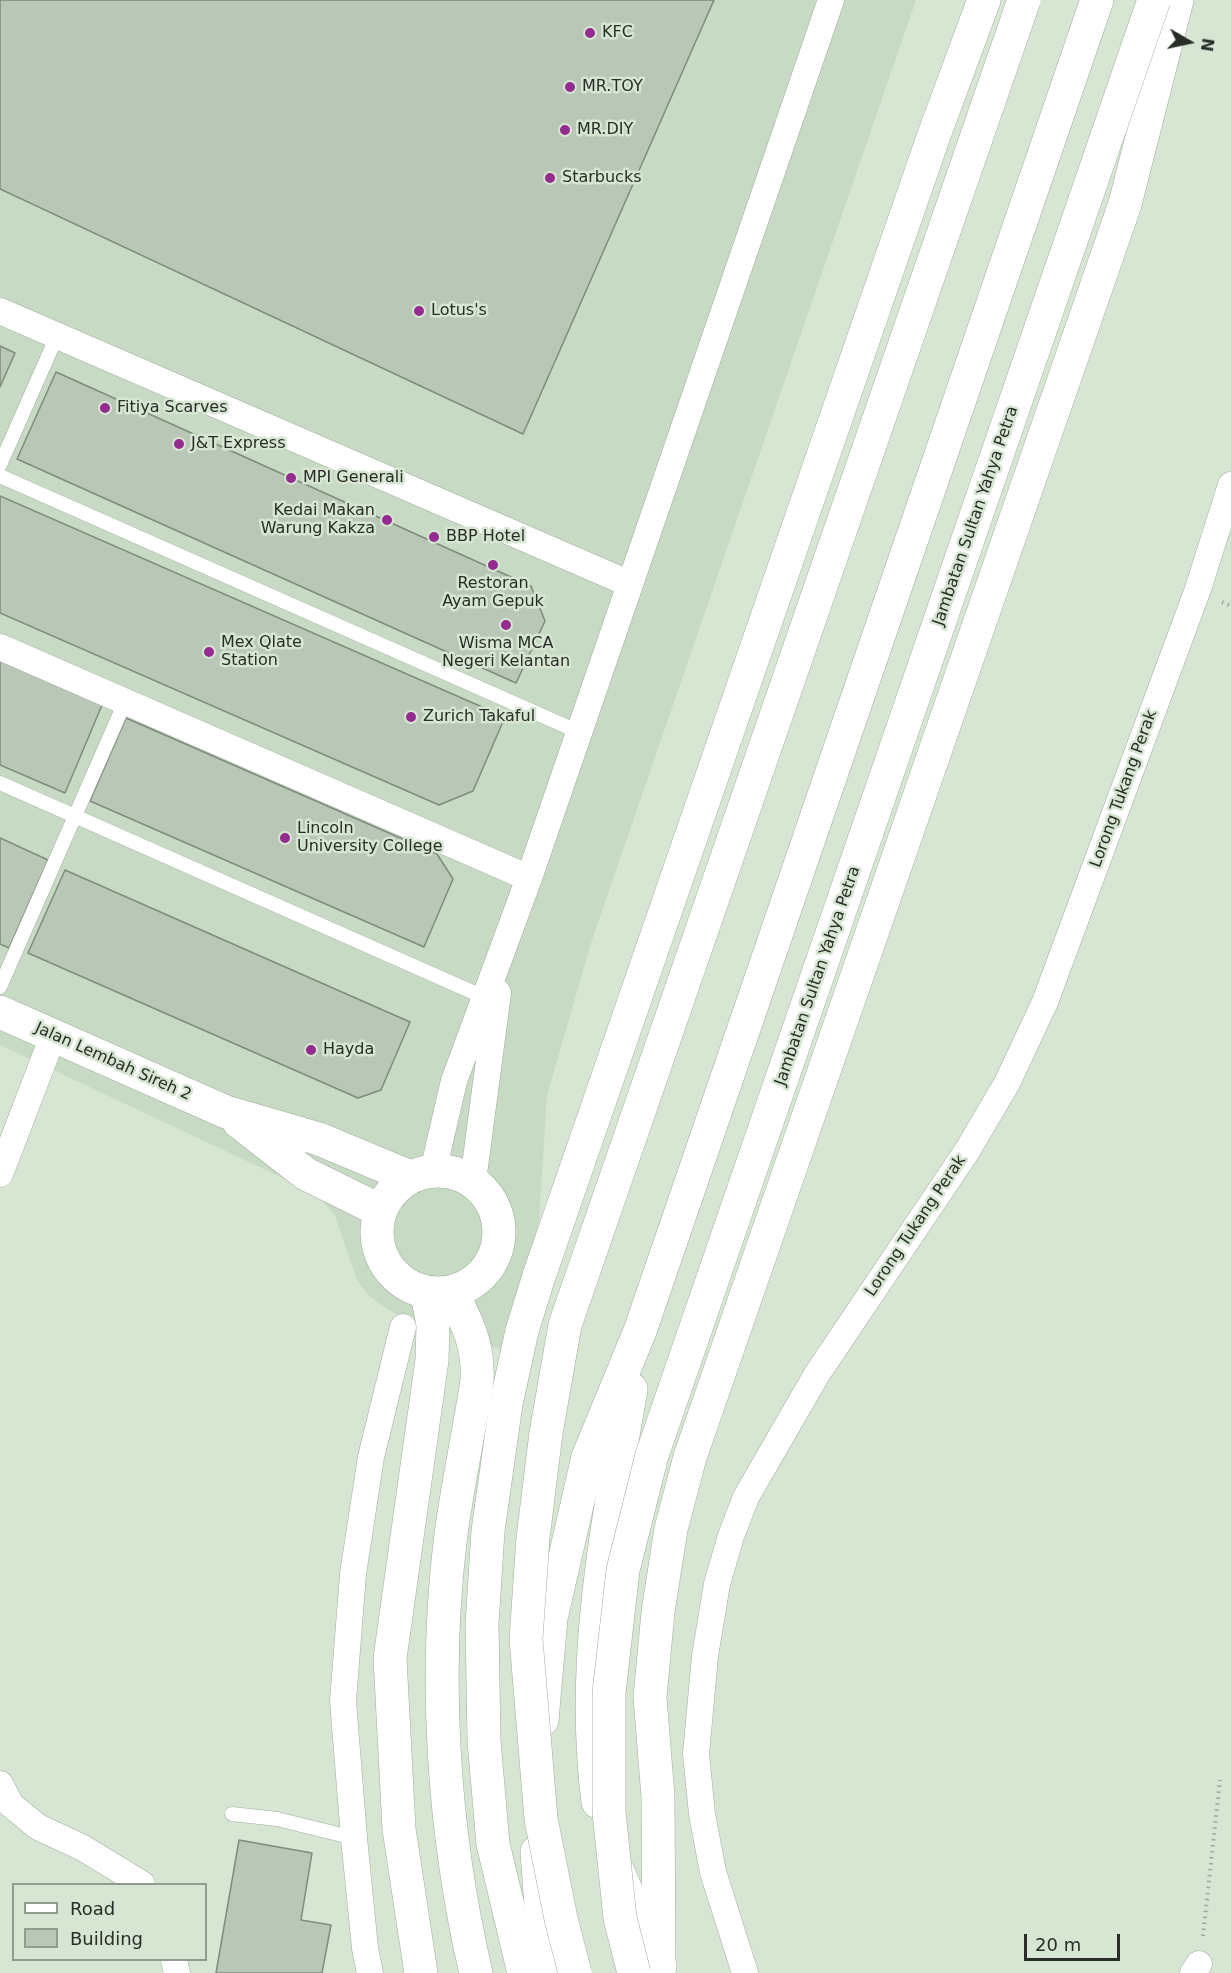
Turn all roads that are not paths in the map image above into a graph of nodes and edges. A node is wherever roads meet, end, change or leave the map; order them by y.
1 (831, 0) edge
2 (984, 0) edge
3 (1023, 0) edge
4 (1097, 0) edge
5 (1154, 0) edge
6 (1177, 0) edge
7 (0, 311) edge
8 (57, 336) junction
9 (0, 465) edge
10 (0, 476) edge
11 (1231, 485) edge
12 (630, 584) junction
13 (0, 647) edge
14 (125, 702) junction
15 (579, 732) junction
16 (0, 783) edge
17 (75, 816) junction
18 (529, 878) junction
19 (504, 951) junction
20 (0, 987) edge
21 (486, 998) junction
22 (0, 1012) edge
23 (53, 1036) junction
24 (226, 1112) junction
25 (0, 1174) edge
26 (422, 1174) junction
27 (473, 1181) junction
28 (381, 1211) junction
29 (440, 1292) junction
30 (403, 1327) dead end
31 (640, 1331) junction
32 (0, 1784) edge
33 (232, 1814) dead end
34 (354, 1838) junction
35 (140, 1883) edge
36 (530, 1971) edge
37 (652, 1971) edge
38 (370, 1973) edge
39 (421, 1973) edge
40 (476, 1973) edge
41 (575, 1973) edge
42 (745, 1973) edge

1 - 12 street
2 - 36 main road
3 - 41 main road, bridge
4 - 31 main road
5 - 37 main road, Jambatan Sultan Yahya Petra, bridge
6 - 37 main road
7 - 8 street
8 - 9 lane
8 - 12 street
10 - 15 lane
11 - 42 street, Lorong Tukang Perak
12 - 15 street
13 - 14 street
14 - 17 lane
14 - 18 street
15 - 18 street
16 - 17 lane
17 - 20 lane
17 - 21 lane
18 - 19 street
19 - 21 street
19 - 27 street
21 - 26 street
22 - 23 main road, Jalan Lembah Sireh 2
23 - 24 main road, Jalan Lembah Sireh 2
23 - 25 street
24 - 26 main road
24 - 28 main road
26 - 27 main road
26 - 28 main road
27 - 29 main road
28 - 29 main road
29 - 39 main road
29 - 40 main road
30 - 34 street
31 - 36 main road
31 - 37 main road
32 - 35 street
33 - 34 lane
34 - 38 street

